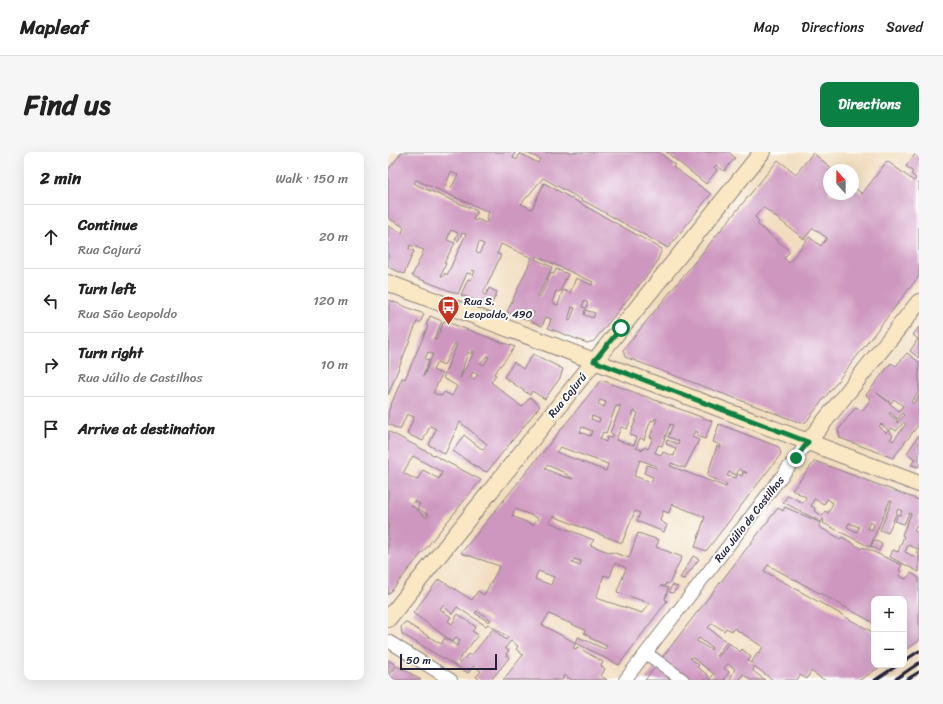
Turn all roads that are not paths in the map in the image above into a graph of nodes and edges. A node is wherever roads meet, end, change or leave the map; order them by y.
1 (762, 152) edge
2 (388, 283) edge
3 (919, 302) edge
4 (594, 361) junction
5 (808, 442) junction
6 (919, 484) edge
7 (388, 619) edge
8 (388, 641) edge
9 (646, 653) junction
10 (452, 680) edge
11 (625, 680) edge
12 (683, 680) edge

1 - 4 street, Rua Cajurú
2 - 4 street
3 - 5 street, Rua Júlio de Castilhos
4 - 5 street
4 - 7 street, Rua Cajurú
5 - 6 street
5 - 9 street, Rua Júlio de Castilhos
8 - 10 street
9 - 11 street, Rua Júlio de Castilhos
9 - 12 street

